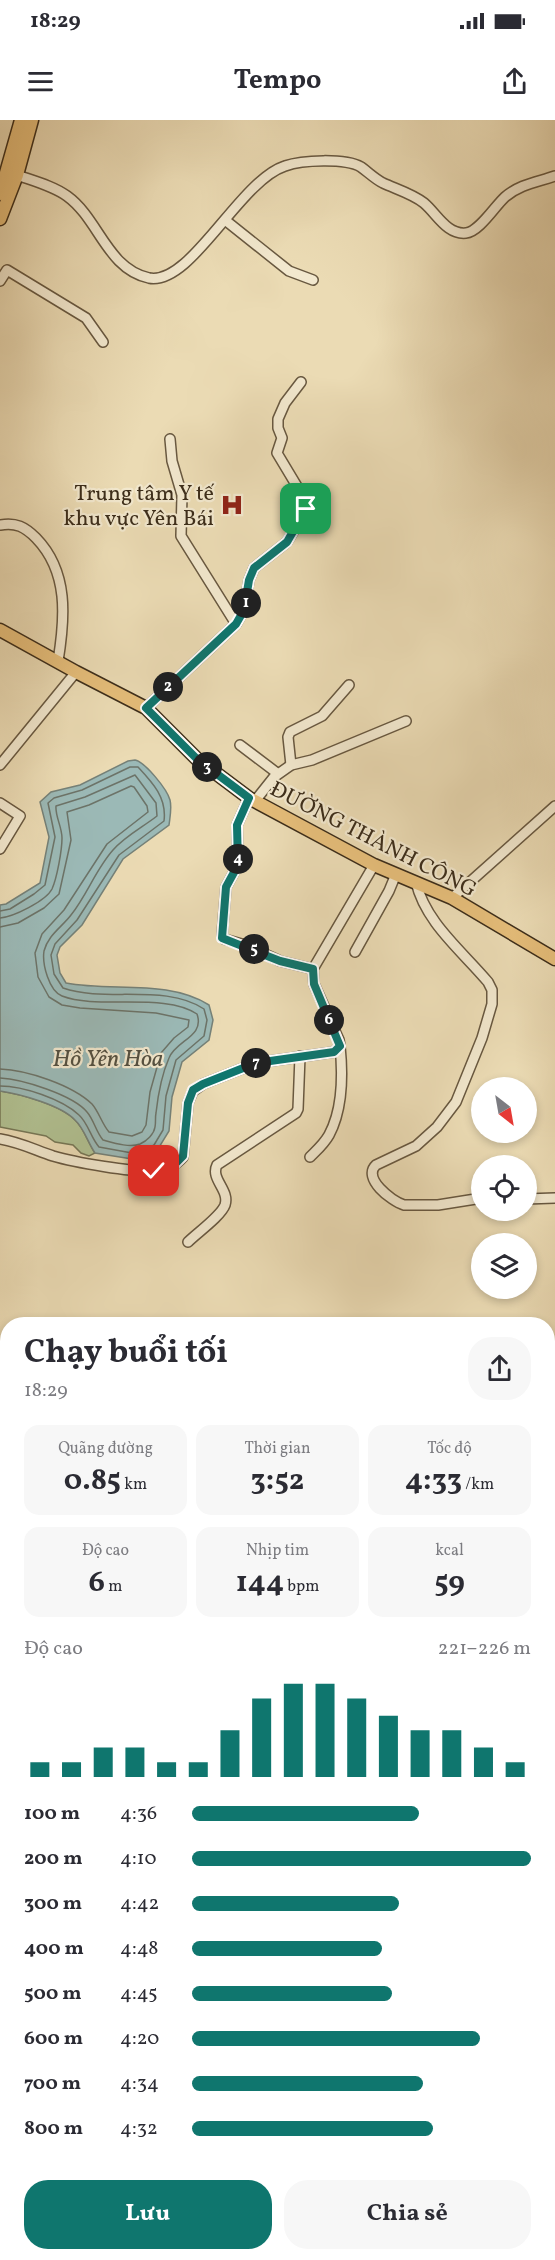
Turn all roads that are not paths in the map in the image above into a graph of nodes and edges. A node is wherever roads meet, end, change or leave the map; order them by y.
1 (21, 120) edge
2 (32, 120) edge
3 (17, 175) junction
4 (554, 178) edge
5 (0, 194) edge
6 (0, 219) edge
7 (225, 220) junction
8 (313, 280) dead end
9 (0, 281) edge
10 (103, 342) dead end
11 (301, 382) dead end
12 (170, 439) dead end
13 (0, 525) edge
14 (236, 624) junction
15 (0, 630) edge
16 (58, 661) junction
17 (76, 672) junction
18 (349, 685) dead end
19 (146, 708) junction
20 (406, 721) dead end
21 (240, 745) dead end
22 (0, 765) edge
23 (291, 765) junction
24 (277, 773) junction
25 (252, 800) junction
26 (0, 803) edge
27 (555, 806) edge
28 (0, 849) edge
29 (374, 865) junction
30 (396, 874) junction
31 (416, 882) junction
32 (452, 898) junction
33 (355, 952) dead end
34 (555, 959) edge
35 (313, 969) junction
36 (340, 1046) junction
37 (300, 1056) junction
38 (0, 1139) edge
39 (310, 1157) dead end
40 (555, 1198) edge
41 (537, 1199) edge
42 (471, 1200) edge
43 (188, 1242) dead end

1 - 5 main road
2 - 3 main road
3 - 6 main road
3 - 7 street
4 - 7 street
7 - 8 street
9 - 10 street
11 - 14 street
12 - 14 street
13 - 16 street
14 - 19 street
15 - 16 main road, ĐƯỜNG THÀNH CÔNG
16 - 17 main road, ĐƯỜNG THÀNH CÔNG
17 - 19 main road, ĐƯỜNG THÀNH CÔNG
17 - 22 street
18 - 23 street
19 - 25 main road, ĐƯỜNG THÀNH CÔNG
20 - 23 street
21 - 24 street
23 - 24 street
24 - 25 street
25 - 29 main road, ĐƯỜNG THÀNH CÔNG
25 - 35 street
26 - 28 street
27 - 32 street
29 - 30 main road, ĐƯỜNG THÀNH CÔNG
29 - 35 street
30 - 31 main road, ĐƯỜNG THÀNH CÔNG
30 - 33 street
31 - 32 main road, ĐƯỜNG THÀNH CÔNG
31 - 42 street
32 - 34 main road, ĐƯỜNG THÀNH CÔNG
35 - 36 street
36 - 37 street
36 - 39 street
37 - 38 street
37 - 43 street
40 - 41 street

